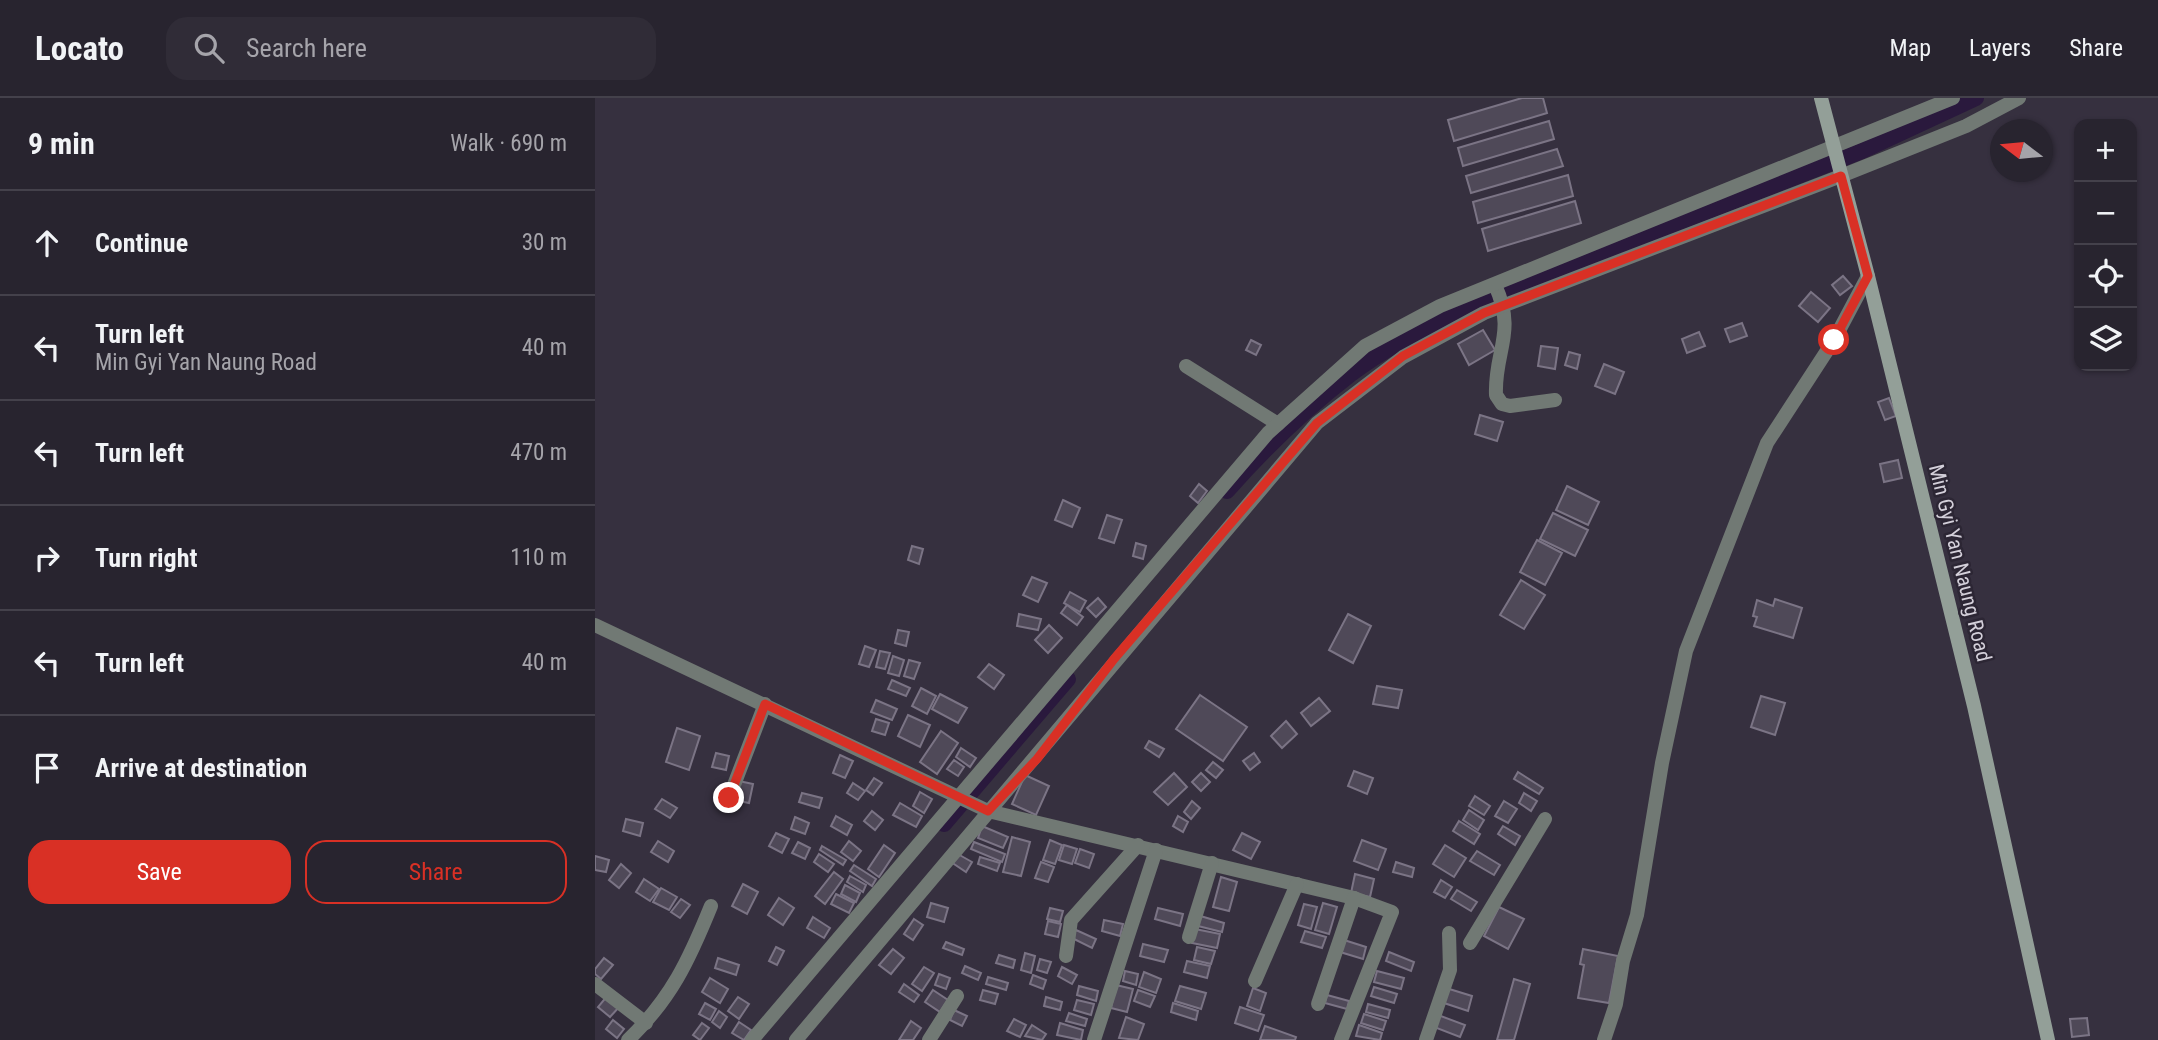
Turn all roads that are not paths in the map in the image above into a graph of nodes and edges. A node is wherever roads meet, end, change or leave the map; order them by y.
1 (1821, 98) edge
2 (1953, 98) edge
3 (2019, 98) edge
4 (1834, 150) junction
5 (1840, 172) junction
6 (1868, 276) junction
7 (1500, 296) junction
8 (1186, 366) dead end
9 (1555, 400) dead end
10 (1278, 424) junction
11 (595, 625) edge
12 (765, 704) junction
13 (729, 798) dead end
14 (956, 799) junction
15 (988, 811) junction
16 (1545, 819) dead end
17 (1138, 845) junction
18 (1156, 850) junction
19 (1212, 863) junction
20 (1297, 884) junction
21 (1354, 898) junction
22 (711, 906) dead end
23 (1449, 933) dead end
24 (1189, 937) dead end
25 (1470, 943) dead end
26 (1066, 956) dead end
27 (1255, 981) dead end
28 (595, 984) edge
29 (957, 996) dead end
30 (1318, 1003) dead end
31 (646, 1023) junction
32 (628, 1040) edge
33 (752, 1040) edge
34 (796, 1040) edge
35 (929, 1040) edge
36 (1094, 1040) edge
37 (1341, 1040) edge
38 (1426, 1040) edge
39 (1604, 1040) edge
40 (2048, 1040) edge

1 - 4 street, Min Gyi Yan Naung Road
2 - 4 street
3 - 5 street
4 - 5 street, Min Gyi Yan Naung Road
4 - 7 street
5 - 6 street, Min Gyi Yan Naung Road
5 - 7 street
6 - 39 street
6 - 40 street, Min Gyi Yan Naung Road
7 - 9 street
7 - 10 street
7 - 15 street
8 - 10 street
10 - 14 street
11 - 12 street
12 - 13 street
12 - 14 street
14 - 15 street
14 - 33 street
15 - 17 street
15 - 34 street
16 - 25 street
17 - 18 street
17 - 26 street
18 - 19 street
18 - 36 street
19 - 20 street
19 - 24 street
20 - 21 street
20 - 27 street
21 - 30 street
21 - 37 street
22 - 31 street
23 - 38 street
28 - 31 street
29 - 35 street
31 - 32 street

